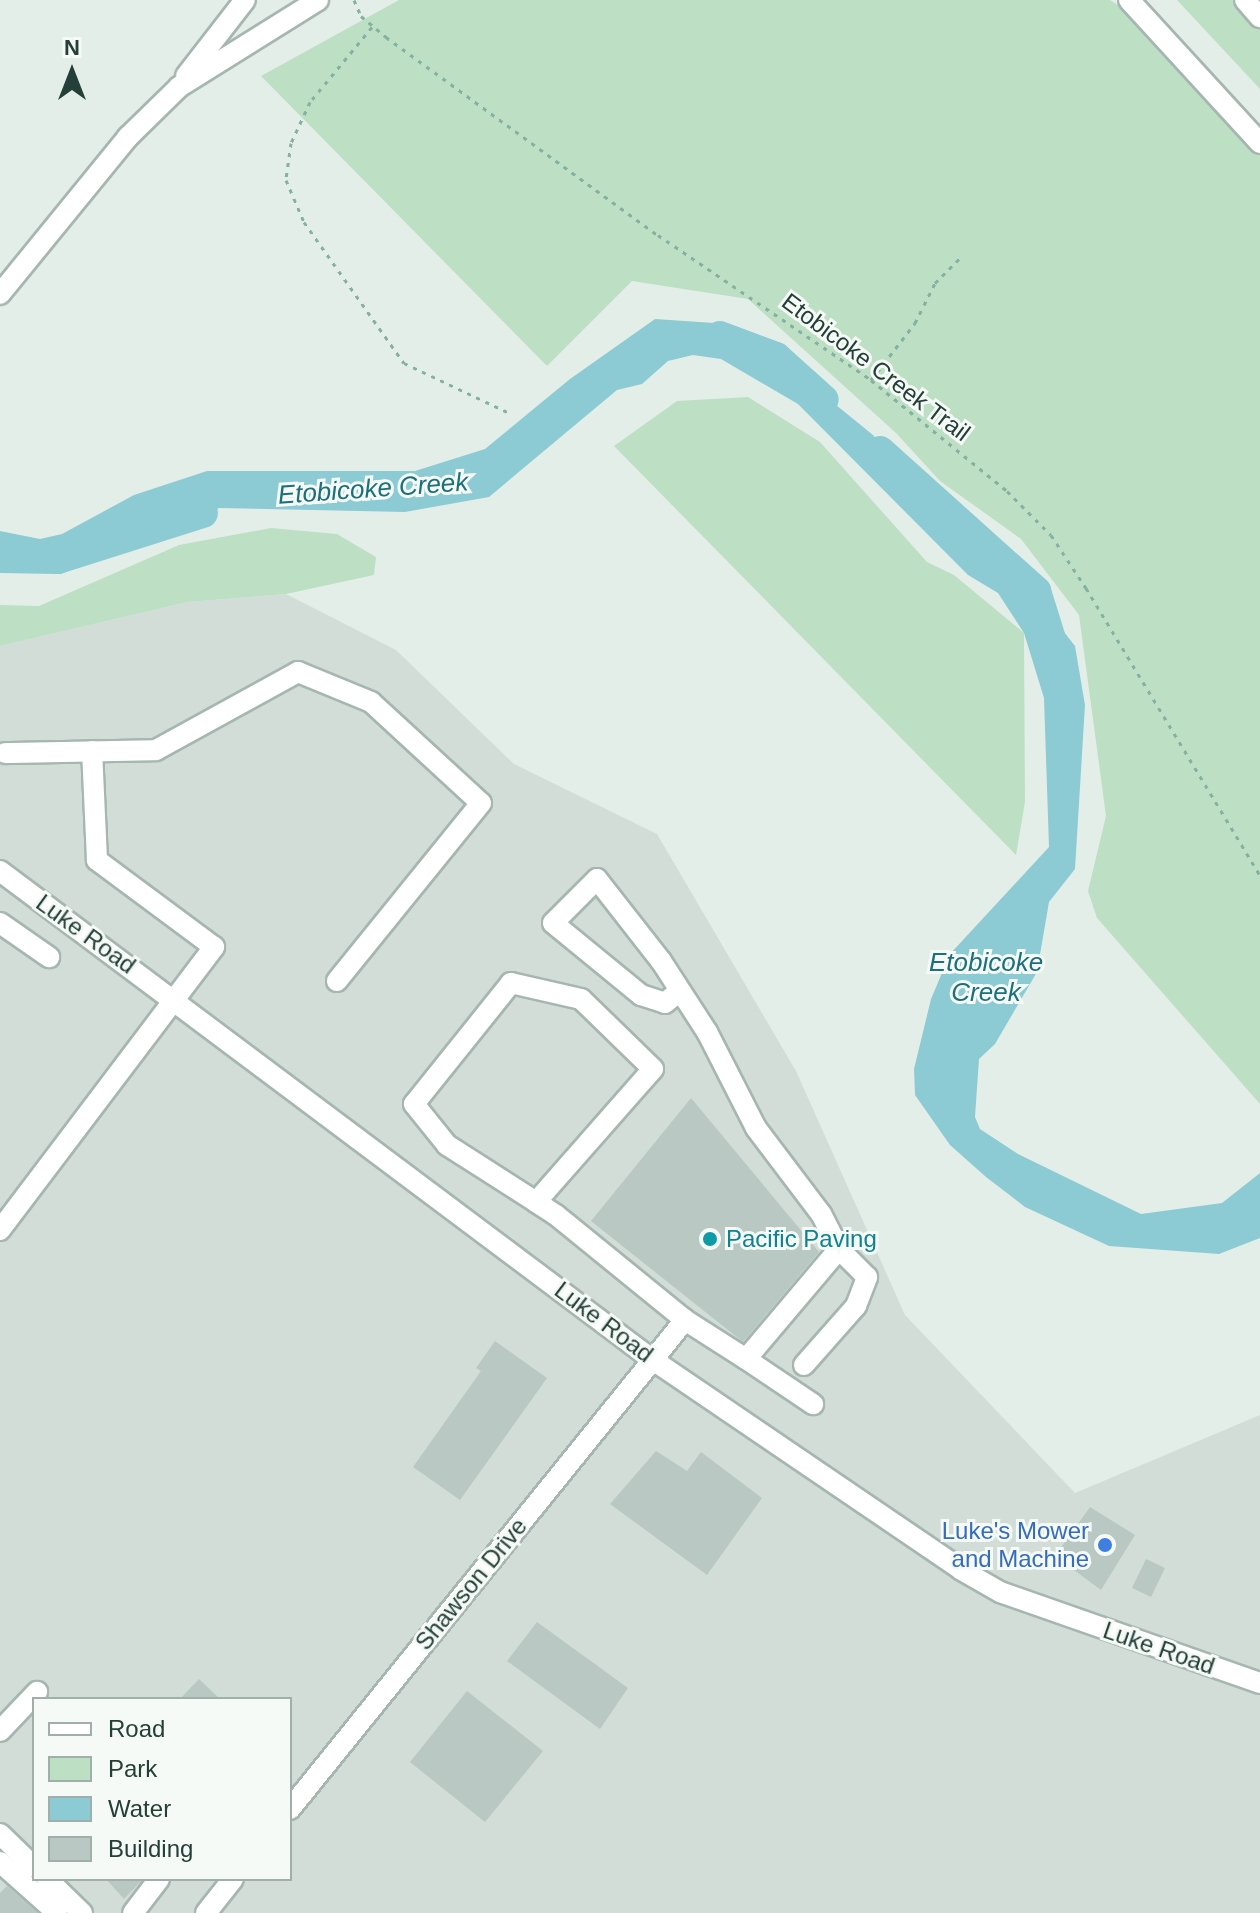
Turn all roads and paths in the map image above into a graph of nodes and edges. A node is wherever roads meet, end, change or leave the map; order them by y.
1 (245, 0) edge
2 (318, 0) edge
3 (354, 0) edge
4 (1129, 0) edge
5 (1245, 0) edge
6 (1260, 17) edge
7 (372, 26) junction
8 (179, 87) junction
9 (1260, 143) edge
10 (963, 255) dead end
11 (0, 294) edge
12 (871, 380) junction
13 (507, 412) dead end
14 (92, 751) junction
15 (2, 754) edge
16 (0, 871) edge
17 (1260, 875) edge
18 (0, 923) edge
19 (49, 957) dead end
20 (337, 981) dead end
21 (677, 993) junction
22 (174, 999) junction
23 (536, 1202) junction
24 (0, 1230) edge
25 (839, 1249) junction
26 (685, 1320) junction
27 (746, 1359) junction
28 (653, 1360) junction
29 (804, 1365) dead end
30 (813, 1404) dead end
31 (1260, 1683) edge
32 (37, 1692) dead end
33 (32, 1697) edge
34 (32, 1697) edge
35 (0, 1731) edge
36 (292, 1807) edge
37 (0, 1834) edge
38 (0, 1862) edge
39 (32, 1865) edge
40 (49, 1881) edge
41 (157, 1881) edge
42 (231, 1881) edge
43 (57, 1913) edge
44 (82, 1913) edge
45 (133, 1913) edge
46 (206, 1913) edge

1 - 8 street
2 - 8 street
3 - 7 path, Etobicoke Creek Trail
4 - 9 street
5 - 6 street
7 - 12 path, Etobicoke Creek Trail
7 - 13 path
8 - 11 street
10 - 12 path
12 - 17 path, Etobicoke Creek Trail
14 - 15 street
14 - 20 street
14 - 22 street
16 - 22 street, Luke Road
18 - 19 street
21 - 21 street
21 - 25 street
22 - 24 street
22 - 28 street, Luke Road
23 - 23 street
23 - 26 street
25 - 27 street
25 - 29 street
26 - 27 street
26 - 28 street, Shawson Drive
27 - 30 street
28 - 31 street, Luke Road
28 - 36 street, Shawson Drive
32 - 33 street
34 - 35 street
37 - 39 street
38 - 43 street
40 - 44 street
41 - 45 street
42 - 46 street

